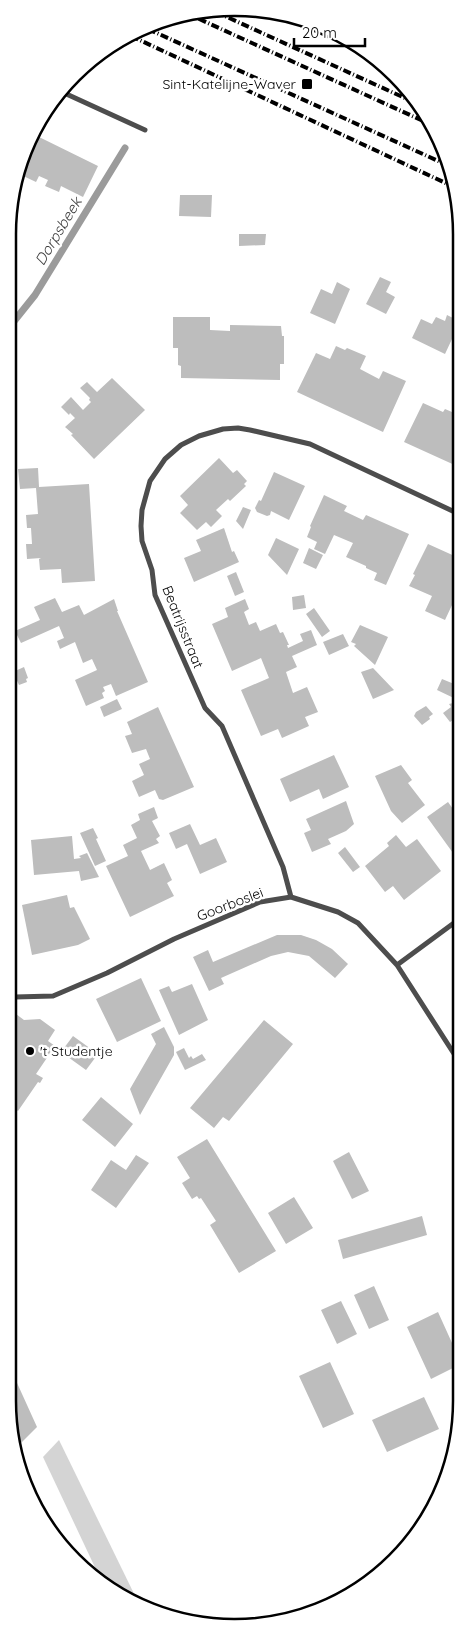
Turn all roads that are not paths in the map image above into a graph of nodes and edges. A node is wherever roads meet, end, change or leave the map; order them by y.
1 (67, 94) edge
2 (146, 130) dead end
3 (453, 511) edge
4 (291, 897) junction
5 (453, 924) edge
6 (397, 965) junction
7 (16, 997) edge
8 (453, 1052) edge

1 - 2 street
3 - 4 street, Beatrijsstraat
4 - 6 street, Goorboslei
4 - 7 street, Goorboslei
5 - 6 street
6 - 8 street, Goorboslei

